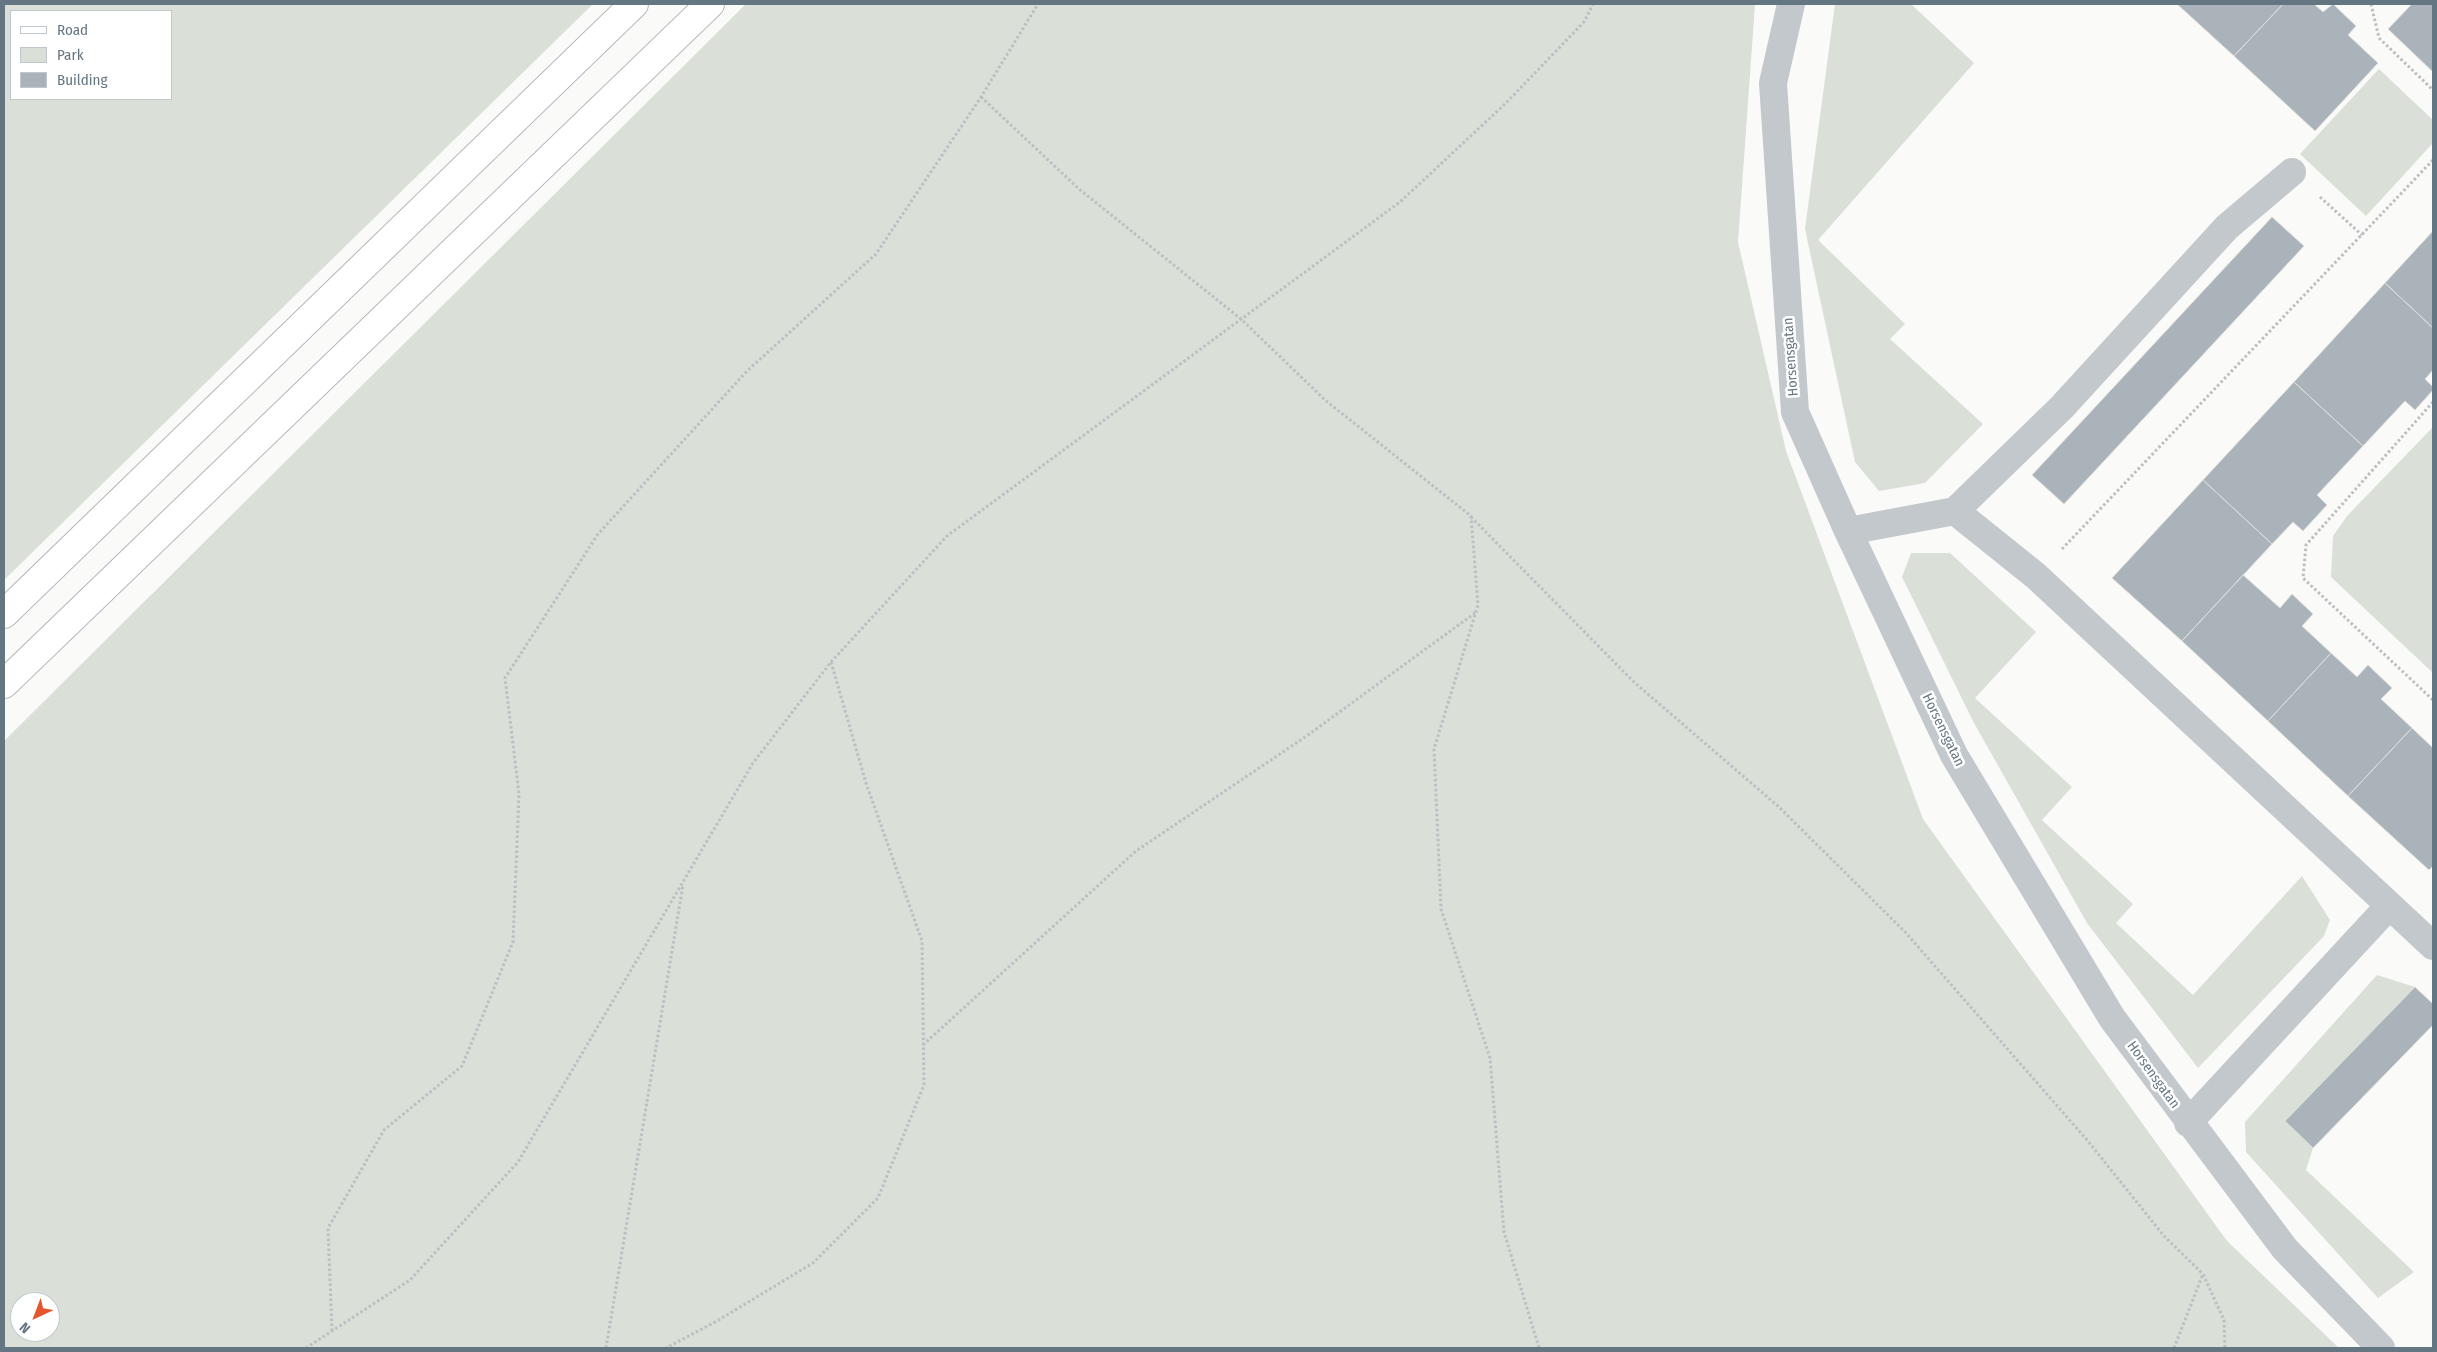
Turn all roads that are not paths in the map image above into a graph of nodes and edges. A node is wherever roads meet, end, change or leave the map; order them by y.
1 (634, 4) edge
2 (710, 4) edge
3 (1791, 4) edge
4 (2292, 172) road end
5 (1956, 511) junction
6 (1848, 531) junction
7 (4, 614) edge
8 (4, 684) edge
9 (2390, 906) junction
10 (2433, 946) edge
11 (2188, 1123) junction
12 (2381, 1348) edge

1 - 7 main road
2 - 8 main road
3 - 6 street, Horsensgatan
4 - 5 street
5 - 6 street
5 - 9 street
6 - 11 street, Horsensgatan
9 - 10 street
9 - 11 street
11 - 12 street, Horsensgatan

